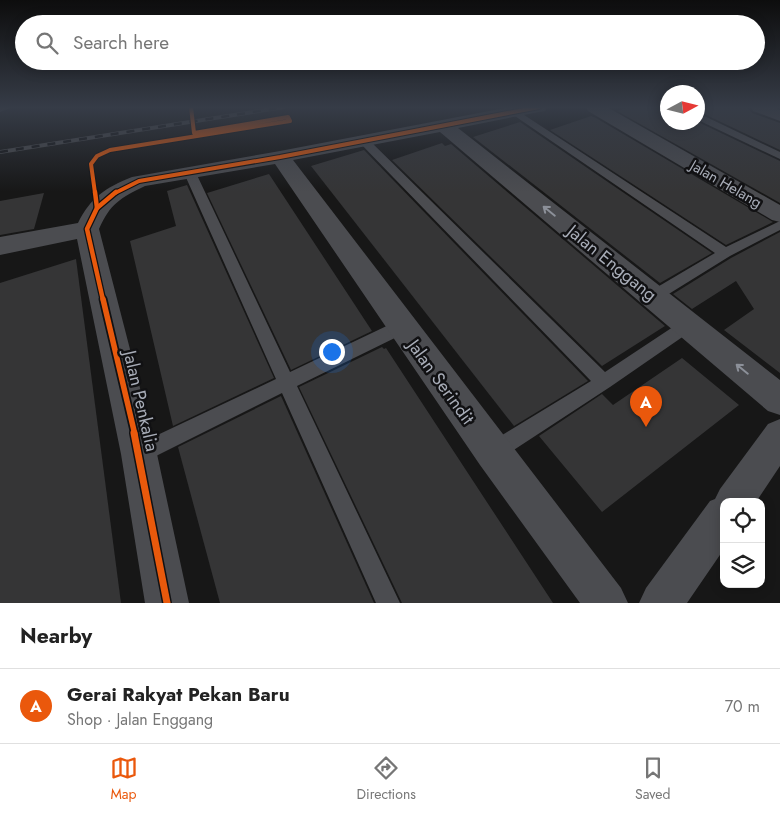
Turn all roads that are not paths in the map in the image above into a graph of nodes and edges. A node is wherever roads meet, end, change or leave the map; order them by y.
1 (395, 135) edge
2 (455, 135) edge
3 (549, 135) edge
4 (642, 135) edge
5 (737, 135) edge
6 (364, 141) junction
7 (780, 156) edge
8 (280, 157) junction
9 (190, 173) junction
10 (780, 215) edge
11 (92, 218) junction
12 (780, 225) edge
13 (0, 246) edge
14 (725, 253) junction
15 (654, 296) junction
16 (688, 326) junction
17 (401, 327) junction
18 (604, 382) junction
19 (286, 383) junction
20 (780, 400) edge
21 (780, 436) edge
22 (492, 452) junction
23 (139, 454) junction
24 (736, 498) edge
25 (720, 521) edge
26 (167, 603) edge
27 (388, 603) edge
28 (606, 603) edge
29 (661, 603) edge

1 - 6 street
15 -> 2 street, Jalan Enggang
3 - 14 lane
4 - 10 street, Jalan Helang
5 - 7 lane
6 - 8 street
6 - 18 lane
8 - 9 street
8 - 17 street, Jalan Serindit
9 - 11 street
9 - 19 lane
11 - 13 street
11 - 23 street, Jalan Penkalia
12 - 14 lane
14 - 15 lane
15 - 16 street, Jalan Enggang
16 - 18 lane
20 -> 16 street, Jalan Enggang
17 - 19 lane
17 - 22 street, Jalan Serindit
18 - 22 lane
19 - 23 lane
19 - 27 lane
21 - 24 street
22 - 28 street, Jalan Serindit
23 - 26 street, Jalan Penkalia
25 - 29 street

